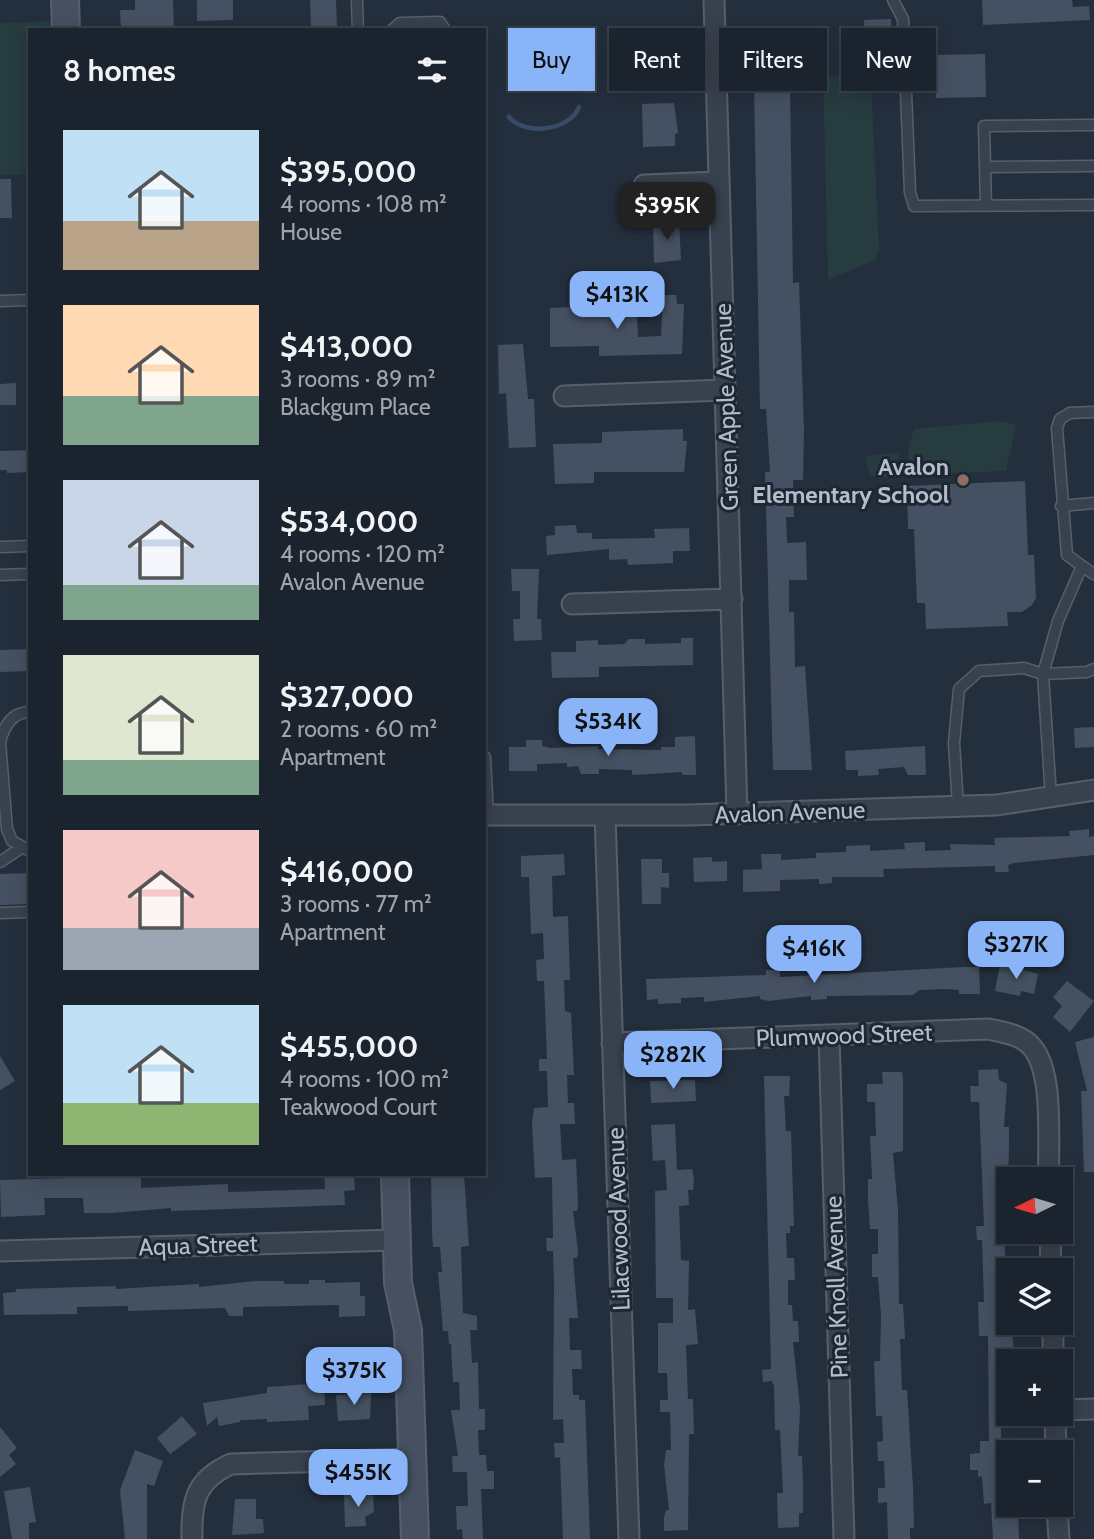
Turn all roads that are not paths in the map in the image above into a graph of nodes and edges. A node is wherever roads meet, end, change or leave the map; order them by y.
1 (65, 0) edge
2 (357, 0) edge
3 (714, 0) edge
4 (893, 0) edge
5 (66, 28) edge
6 (358, 28) edge
7 (394, 28) edge
8 (444, 28) edge
9 (1094, 125) edge
10 (1094, 166) edge
11 (985, 167) junction
12 (719, 182) junction
13 (644, 186) dead end
14 (1094, 205) edge
15 (986, 206) junction
16 (28, 300) edge
17 (0, 301) edge
18 (725, 390) junction
19 (564, 396) dead end
20 (1094, 412) edge
21 (1094, 503) edge
22 (1061, 506) junction
23 (28, 546) edge
24 (0, 547) edge
25 (1082, 566) junction
26 (28, 574) edge
27 (1094, 574) edge
28 (0, 575) edge
29 (732, 599) junction
30 (572, 604) dead end
31 (1094, 669) edge
32 (1043, 674) junction
33 (26, 712) edge
34 (1094, 790) edge
35 (1051, 797) junction
36 (958, 806) junction
37 (737, 814) junction
38 (486, 815) edge
39 (605, 815) junction
40 (25, 850) edge
41 (0, 862) edge
42 (28, 912) edge
43 (0, 913) edge
44 (829, 1036) junction
45 (612, 1043) junction
46 (1048, 1167) edge
47 (395, 1176) edge
48 (397, 1240) junction
49 (0, 1251) edge
50 (1094, 1409) edge
51 (1073, 1410) edge
52 (413, 1458) junction
53 (1058, 1517) edge
54 (192, 1539) edge
55 (415, 1539) edge
56 (629, 1539) edge
57 (844, 1539) edge
58 (1059, 1539) edge

1 - 5 street
2 - 6 lane
3 - 12 street, Green Apple Avenue
4 - 15 lane
7 - 8 lane
9 - 11 lane
10 - 11 lane
11 - 15 lane
12 - 13 street
12 - 18 street, Green Apple Avenue
14 - 15 lane
16 - 17 lane
18 - 19 street
18 - 29 street, Green Apple Avenue
20 - 22 lane
21 - 22 lane
22 - 25 lane
23 - 24 lane
25 - 27 lane
25 - 32 lane
26 - 28 lane
29 - 30 street
29 - 37 street, Green Apple Avenue
31 - 32 lane
32 - 35 lane
32 - 36 lane
33 - 40 lane
34 - 35 street, Avalon Avenue
35 - 36 street, Avalon Avenue
36 - 37 street, Avalon Avenue
37 - 39 street, Avalon Avenue
38 - 39 street, Avalon Avenue
39 - 45 street, Lilacwood Avenue
40 - 41 lane
42 - 43 lane
44 - 45 street, Plumwood Street
44 - 46 street, Plumwood Street
44 - 57 street, Pine Knoll Avenue
45 - 56 street, Lilacwood Avenue
47 - 48 street
48 - 49 street, Aqua Street
48 - 52 street
50 - 51 street
52 - 54 street
52 - 55 street
53 - 58 street

